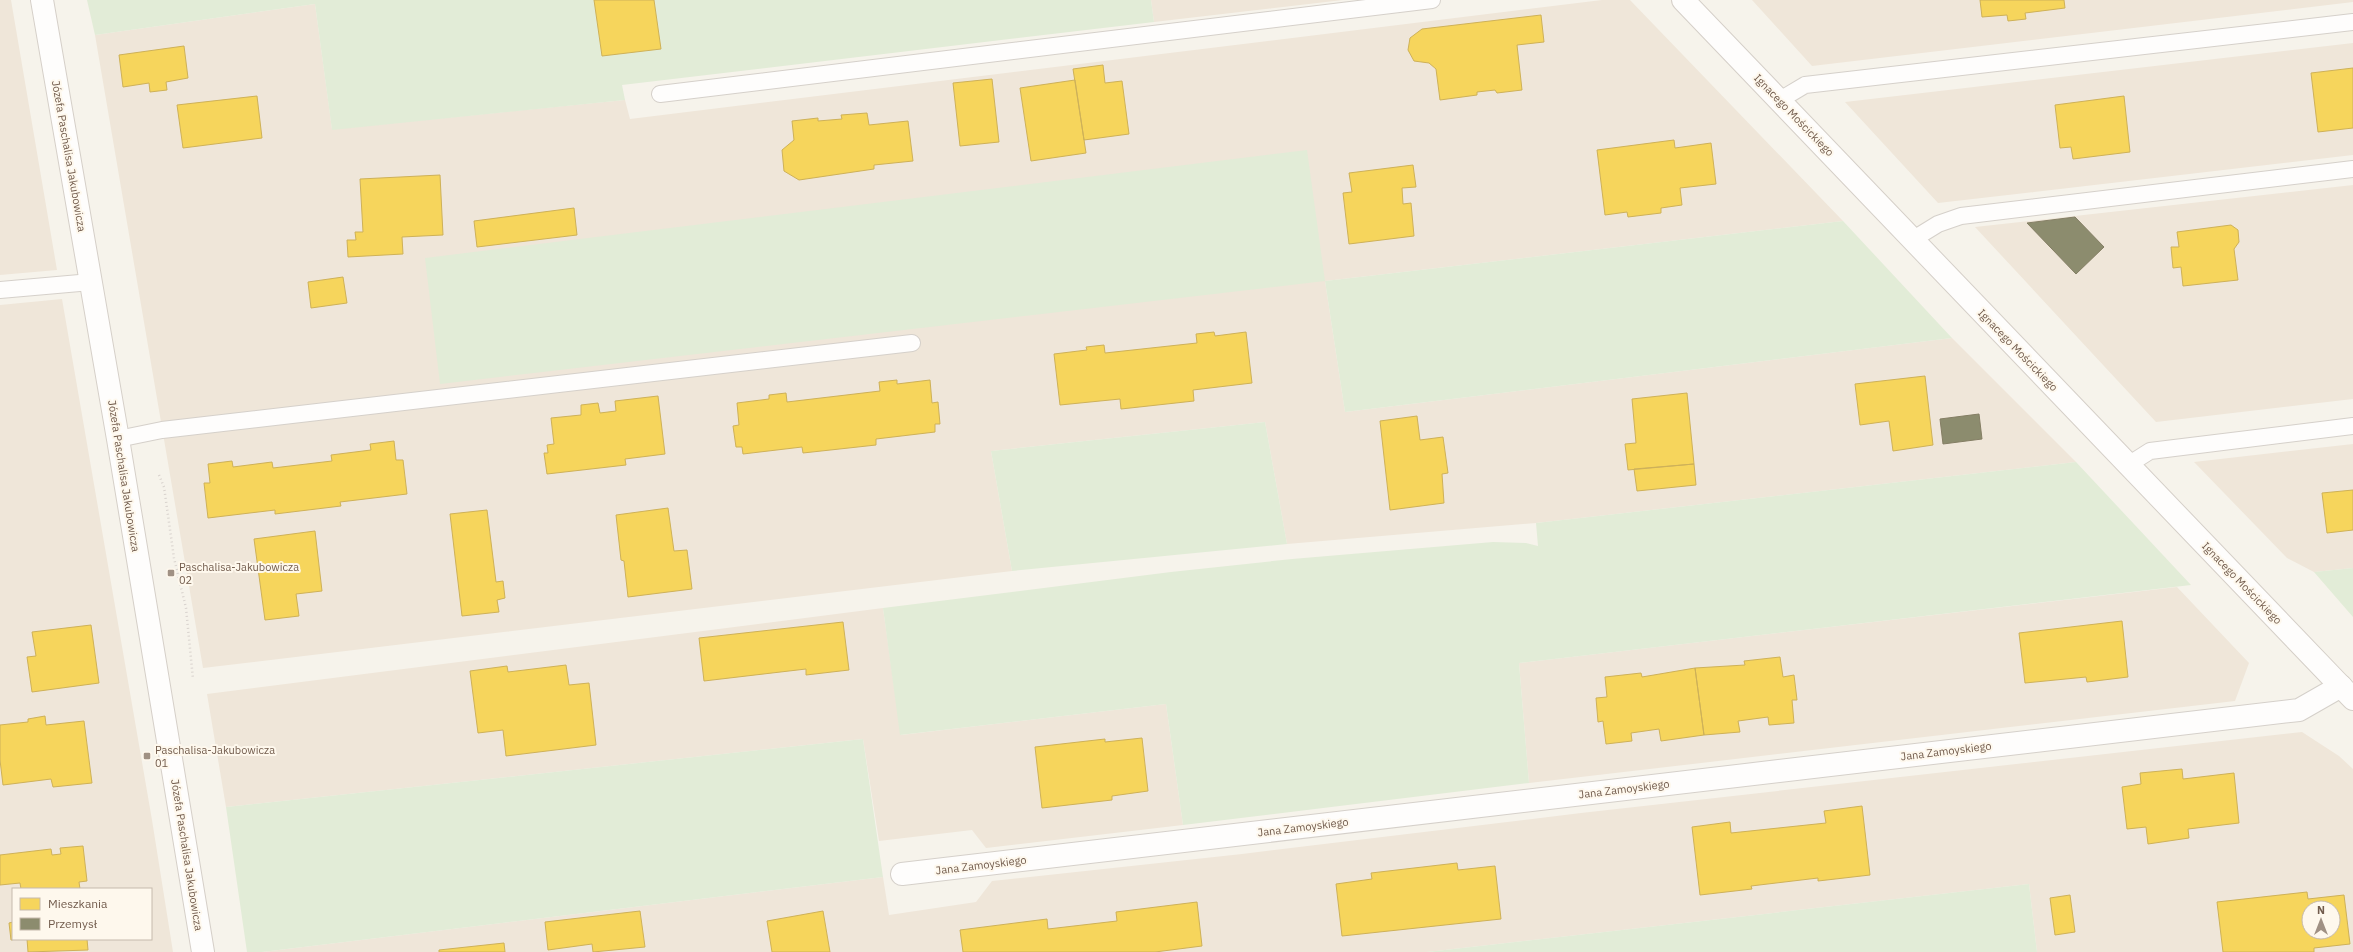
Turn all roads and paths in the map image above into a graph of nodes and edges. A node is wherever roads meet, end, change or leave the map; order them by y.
1 (42, 0) edge
2 (1432, 0) edge
3 (1683, 0) edge
4 (2353, 22) edge
5 (660, 94) dead end
6 (1780, 100) junction
7 (2353, 169) edge
8 (1912, 240) junction
9 (91, 282) junction
10 (0, 290) edge
11 (912, 343) dead end
12 (2353, 426) edge
13 (118, 439) junction
14 (2128, 465) junction
15 (2347, 692) edge
16 (902, 874) dead end
17 (203, 952) edge

1 - 9 street, Józefa Paschalisa Jakubowicza
2 - 5 lane
3 - 6 street, Ignacego Mościckiego
4 - 6 lane
6 - 8 street, Ignacego Mościckiego
7 - 8 lane
8 - 14 street, Ignacego Mościckiego
9 - 10 lane
9 - 13 street, Józefa Paschalisa Jakubowicza
11 - 13 lane
12 - 14 lane
13 - 17 street, Józefa Paschalisa Jakubowicza
14 - 15 street, Ignacego Mościckiego
15 - 16 street, Jana Zamoyskiego

